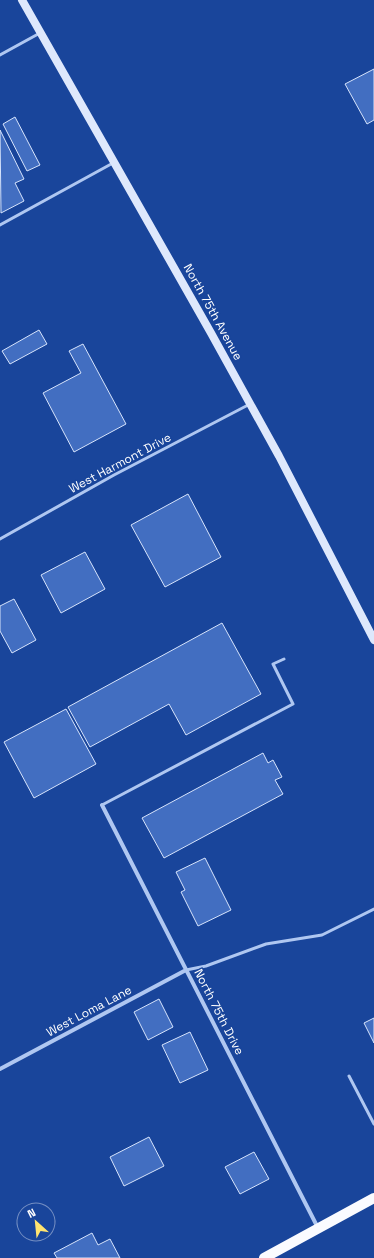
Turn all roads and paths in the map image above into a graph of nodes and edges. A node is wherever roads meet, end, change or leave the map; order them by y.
1 (22, 0) edge
2 (40, 33) junction
3 (0, 54) edge
4 (115, 162) junction
5 (0, 225) edge
6 (250, 404) junction
7 (0, 539) edge
8 (374, 640) edge
9 (284, 659) dead end
10 (102, 806) joint
11 (374, 909) edge
12 (186, 970) junction
13 (0, 1069) edge
14 (349, 1076) dead end
15 (374, 1124) edge
16 (374, 1198) edge
17 (318, 1228) junction
18 (264, 1258) edge

1 - 2 main road, North 75th Avenue
2 - 3 lane
2 - 4 main road, North 75th Avenue
4 - 5 lane
4 - 6 main road, North 75th Avenue
6 - 7 lane, West Harmont Drive
6 - 8 main road, North 75th Avenue
9 - 10 lane
10 - 12 street, North 75th Drive
11 - 12 lane
12 - 13 street, West Loma Lane
12 - 17 street, North 75th Drive
14 - 15 lane
16 - 17 main road
17 - 18 main road

